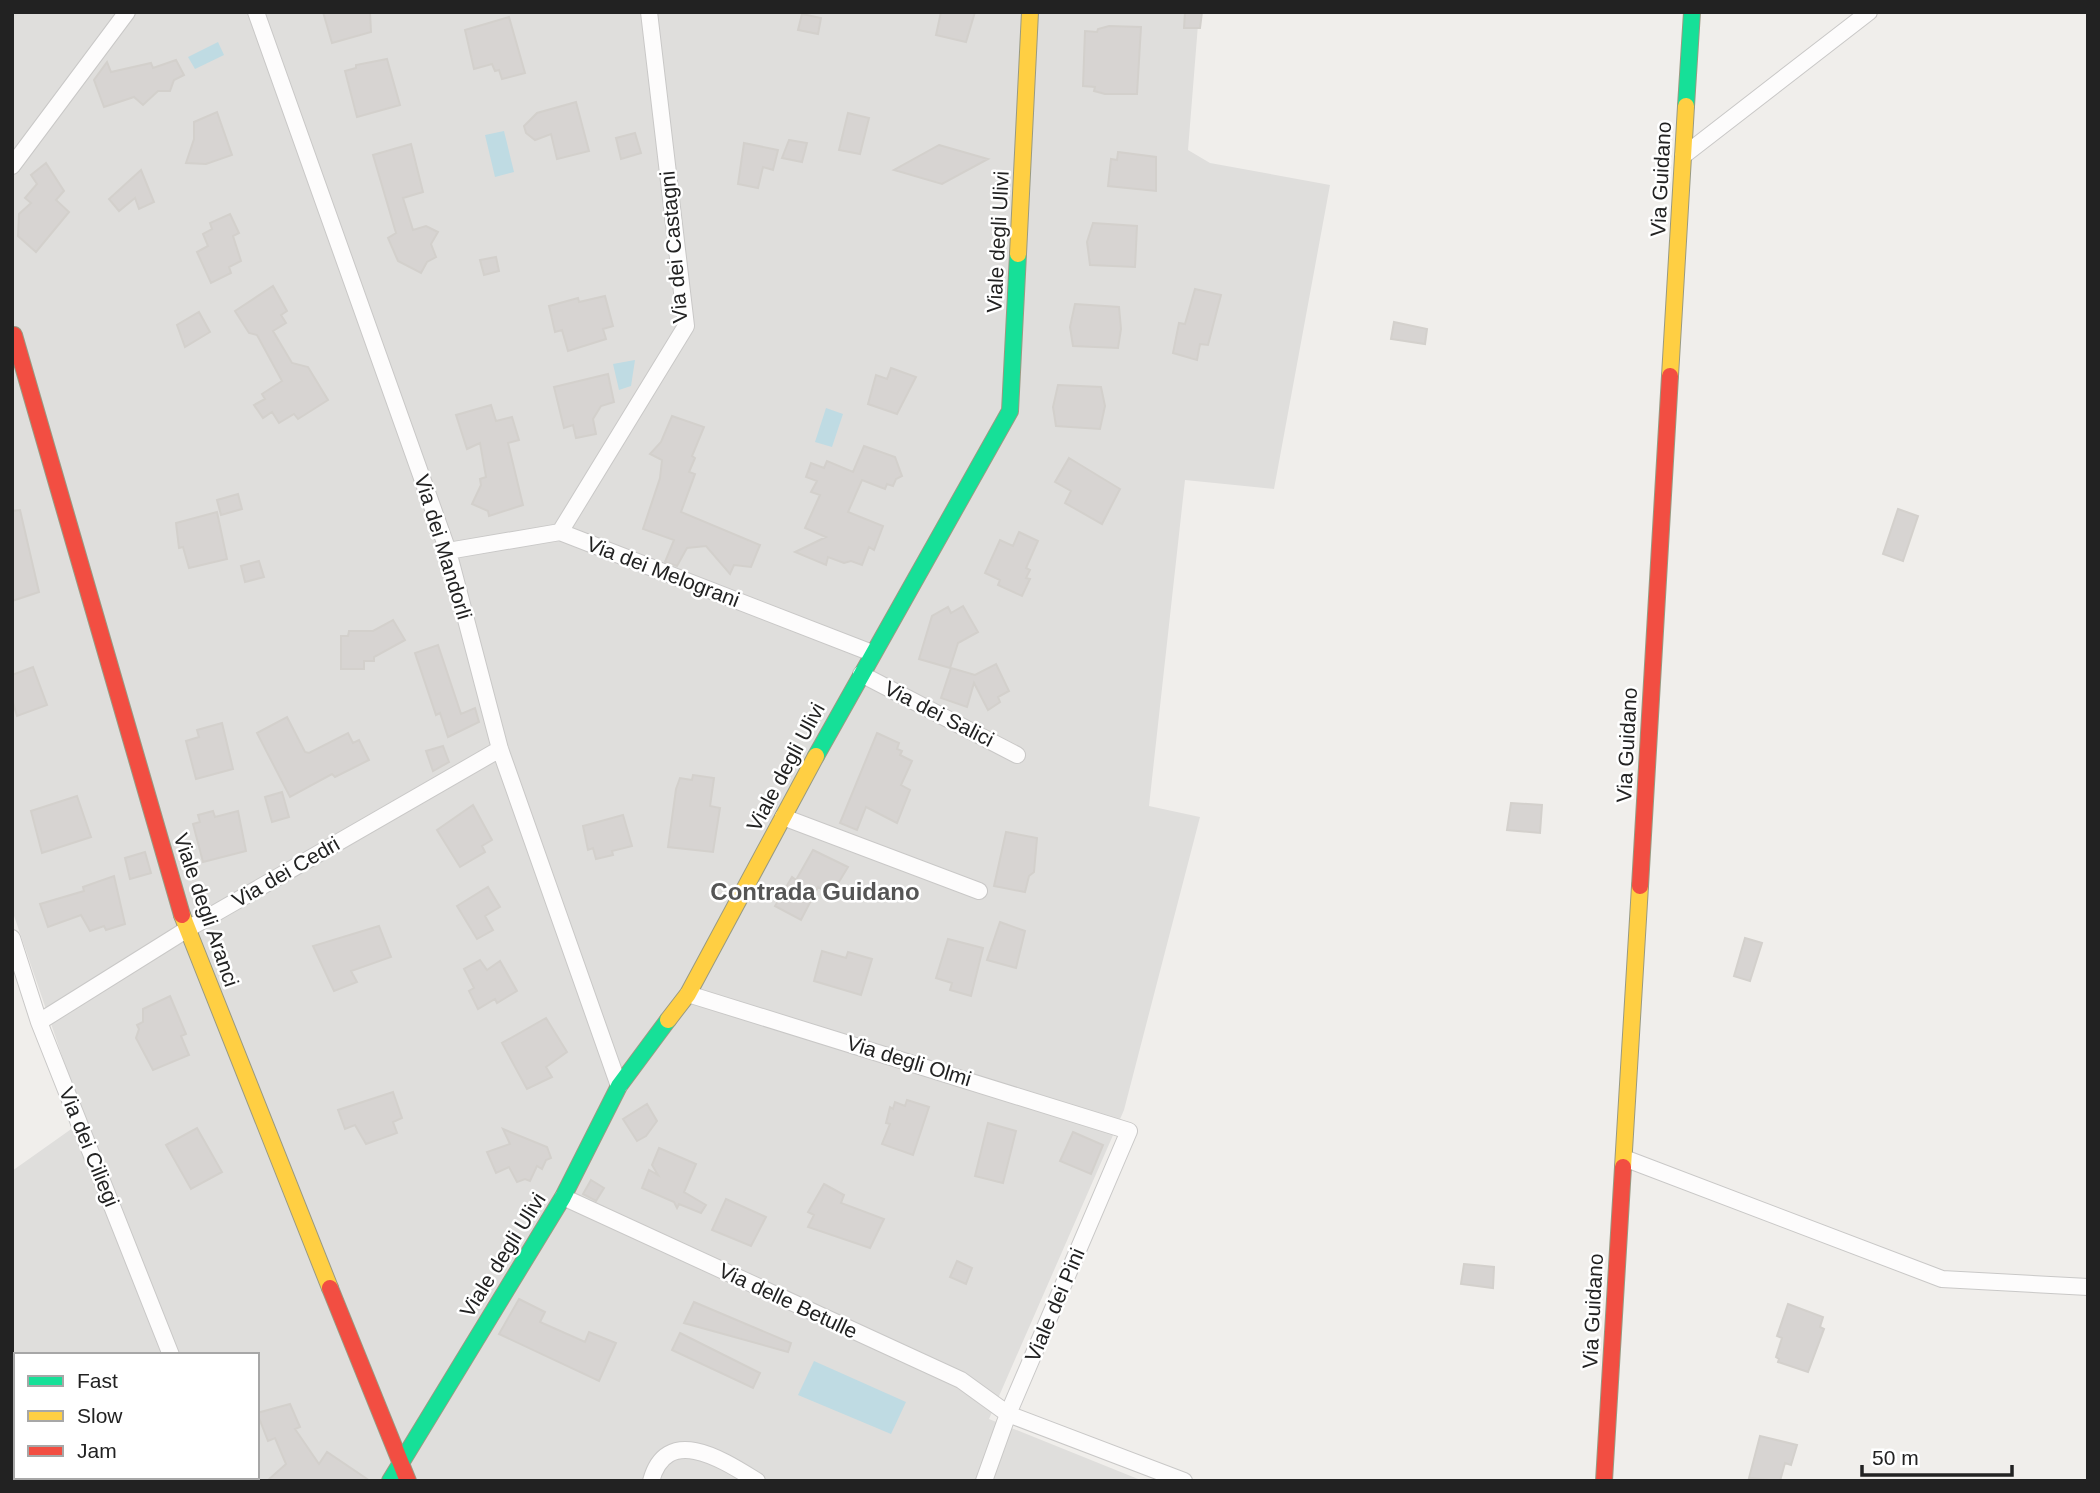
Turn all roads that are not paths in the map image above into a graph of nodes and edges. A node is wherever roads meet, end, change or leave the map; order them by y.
1 (127, 12) edge
2 (256, 12) edge
3 (649, 12) edge
4 (1030, 12) edge
5 (1692, 12) edge
6 (1869, 12) edge
7 (1683, 156) junction
8 (12, 166) edge
9 (14, 335) edge
10 (560, 532) junction
11 (447, 551) junction
12 (872, 653) junction
13 (861, 674) junction
14 (500, 749) junction
15 (1017, 755) dead end
16 (783, 817) junction
17 (979, 891) dead end
18 (186, 930) junction
19 (12, 938) edge
20 (688, 994) junction
21 (39, 1021) junction
22 (619, 1086) junction
23 (1129, 1130) joint
24 (1624, 1158) junction
25 (564, 1197) junction
26 (2088, 1287) edge
27 (170, 1353) edge
28 (1008, 1414) junction
29 (400, 1463) junction
30 (390, 1481) edge
31 (408, 1481) edge
32 (651, 1481) edge
33 (758, 1481) edge
34 (984, 1481) edge
35 (1184, 1481) edge
36 (1604, 1481) edge

1 - 8 street
2 - 11 street, Via dei Mandorli
3 - 10 street, Via dei Castagni
4 - 12 street, Viale degli Ulivi
5 - 7 street, Via Guidano
6 - 7 street
7 - 24 street, Via Guidano
9 - 18 street, Viale degli Aranci
10 - 11 street, Via dei Melograni
10 - 12 street, Via dei Melograni
11 - 14 street, Via dei Mandorli
12 - 13 street, Viale degli Ulivi
13 - 15 street, Via dei Salici
13 - 16 street, Viale degli Ulivi
14 - 18 street, Via dei Cedri
14 - 22 street, Via dei Mandorli
16 - 17 street
16 - 20 street, Viale degli Ulivi
18 - 21 street, Via dei Cedri
18 - 29 street, Viale degli Aranci
19 - 21 street, Via dei Ciliegi
20 - 22 street, Viale degli Ulivi
20 - 23 street, Via degli Olmi
21 - 27 street, Via dei Ciliegi
22 - 25 street, Viale degli Ulivi
23 - 28 street, Viale dei Pini
24 - 26 street
24 - 36 street, Via Guidano
25 - 28 street, Via delle Betulle
25 - 29 street, Viale degli Ulivi
28 - 34 street, Viale dei Pini
28 - 35 street, Via delle Betulle
29 - 30 street, Viale degli Ulivi
29 - 31 street, Viale degli Aranci
32 - 33 street

